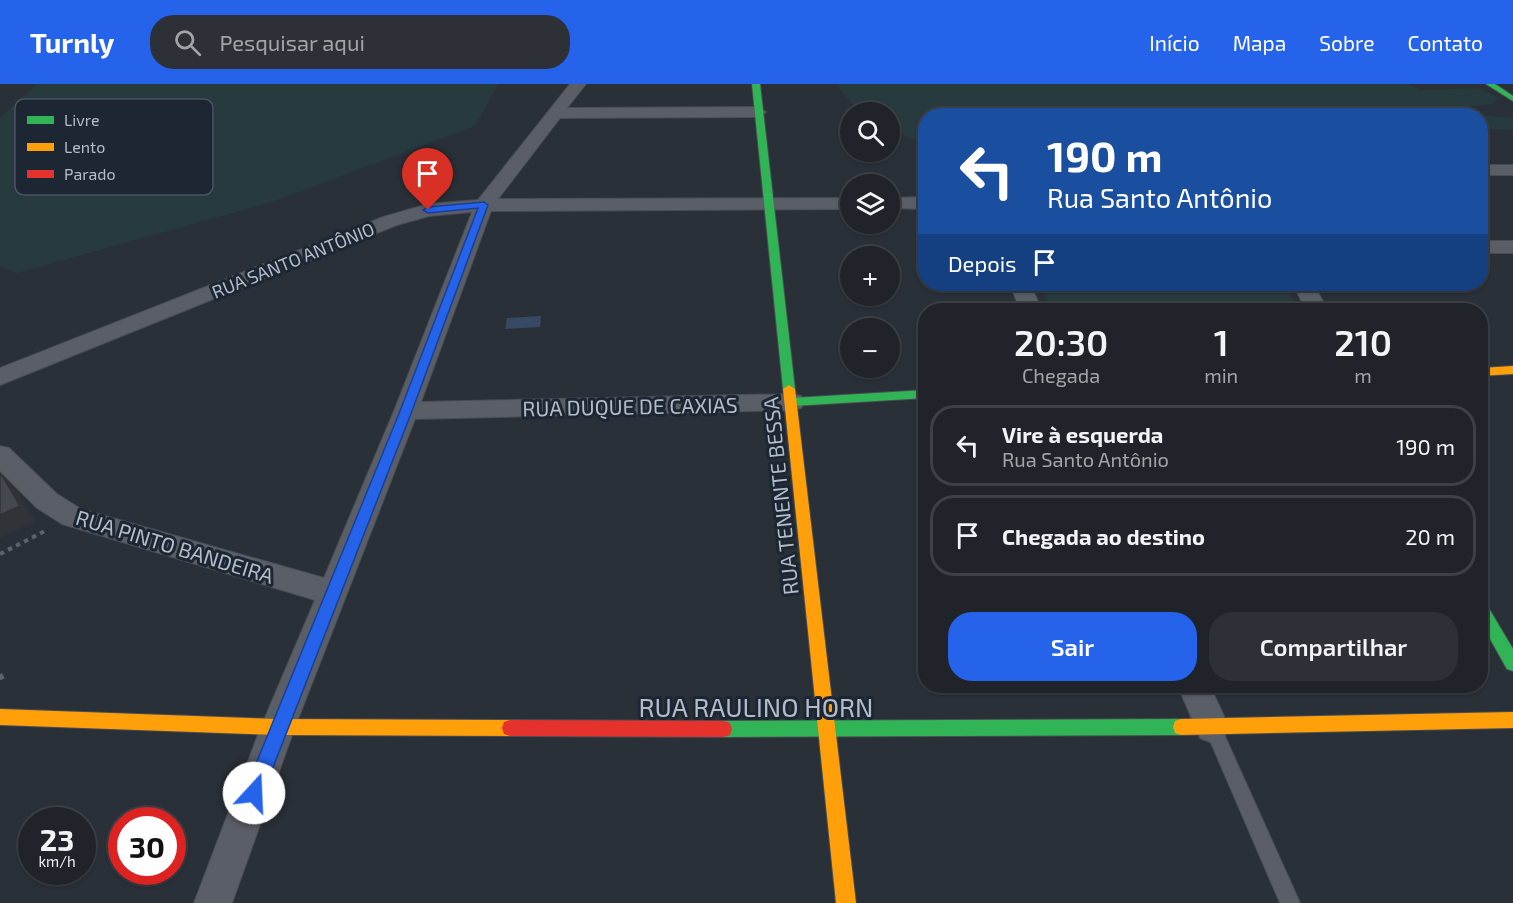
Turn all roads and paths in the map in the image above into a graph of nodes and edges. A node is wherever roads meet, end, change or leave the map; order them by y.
1 (578, 84) edge
2 (756, 84) edge
3 (1490, 84) edge
4 (1513, 99) edge
5 (758, 112) junction
6 (556, 113) junction
7 (1488, 170) edge
8 (1513, 170) edge
9 (900, 203) edge
10 (918, 203) edge
11 (840, 204) edge
12 (484, 205) junction
13 (767, 205) junction
14 (1488, 247) edge
15 (1513, 247) edge
16 (1513, 370) edge
17 (1488, 372) edge
18 (0, 377) edge
19 (918, 394) edge
20 (792, 402) junction
21 (406, 411) junction
22 (0, 455) edge
23 (72, 517) junction
24 (0, 554) edge
25 (334, 593) junction
26 (1488, 620) edge
27 (1513, 664) edge
28 (1197, 693) edge
29 (0, 717) edge
30 (1513, 720) edge
31 (278, 727) junction
32 (1212, 727) junction
33 (825, 730) junction
34 (213, 903) edge
35 (846, 903) edge
36 (1290, 903) edge

1 - 6 street
2 - 5 street, RUA TENENTE BESSA
3 - 4 street
5 - 6 street
5 - 13 street, RUA TENENTE BESSA
6 - 12 street
7 - 8 street
9 - 10 street
11 - 13 street, RUA SANTO ANTÔNIO
12 - 13 street, RUA SANTO ANTÔNIO
12 - 18 street, RUA SANTO ANTÔNIO
12 - 21 street
13 - 20 street, RUA TENENTE BESSA
14 - 15 street
16 - 17 street
19 - 20 street, RUA DUQUE DE CAXIAS
20 - 21 street, RUA DUQUE DE CAXIAS
20 - 33 street, RUA TENENTE BESSA
21 - 25 street
22 - 23 street, RUA PINTO BANDEIRA
23 - 24 path
23 - 25 street, RUA PINTO BANDEIRA
25 - 31 street
26 - 27 street
28 - 32 street
29 - 31 street, RUA RAULINO HORN
30 - 32 street, RUA RAULINO HORN
31 - 33 street, RUA RAULINO HORN
31 - 34 street
32 - 33 street, RUA RAULINO HORN
32 - 36 lane
33 - 35 street, RUA TENENTE BESSA

